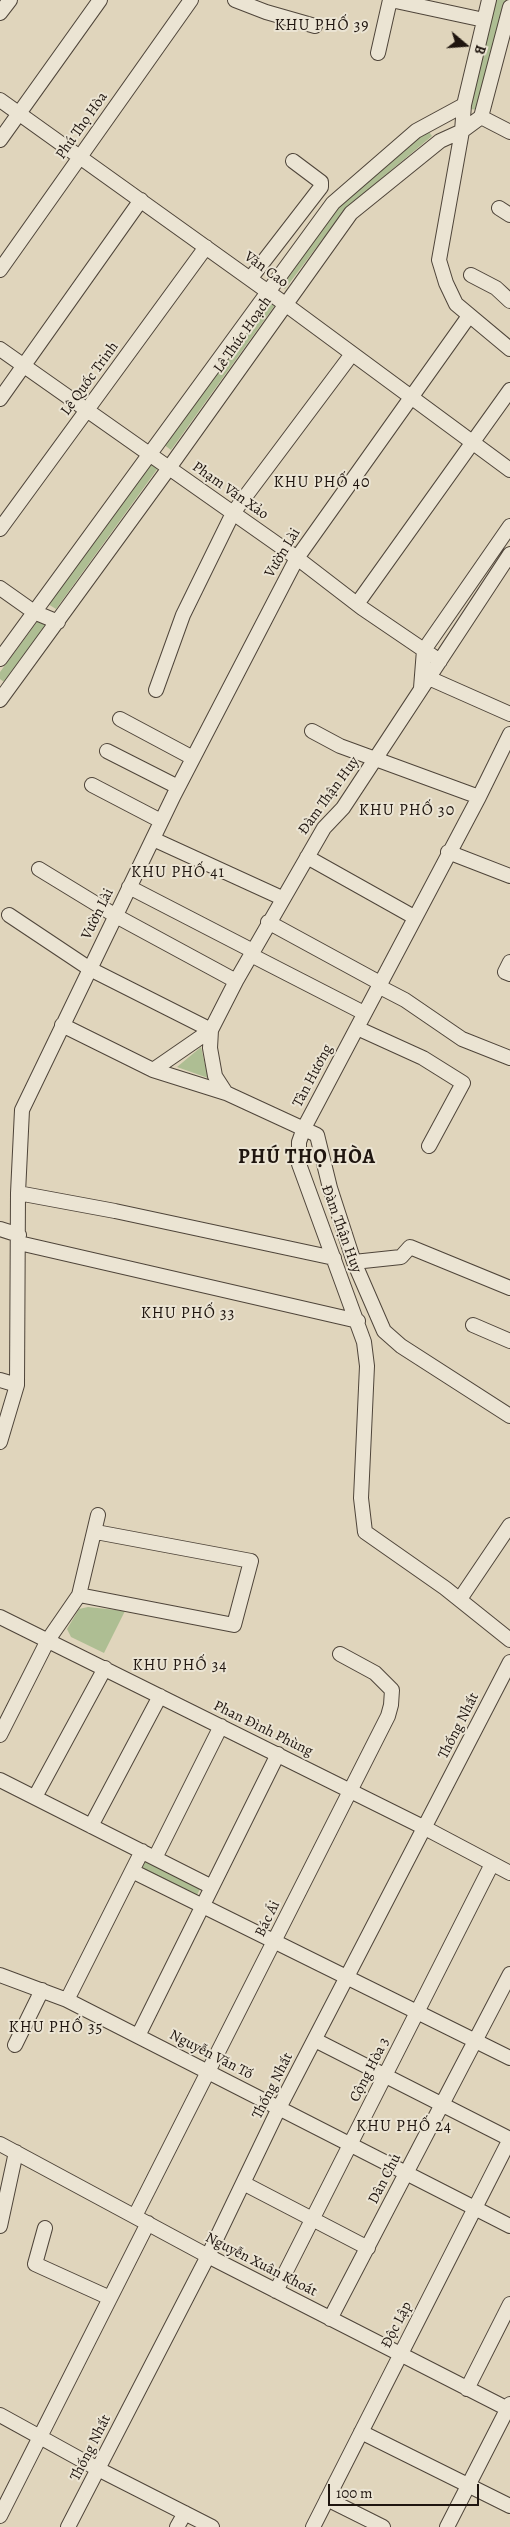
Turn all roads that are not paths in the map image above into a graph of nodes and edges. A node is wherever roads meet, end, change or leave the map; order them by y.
1 (10, 0) edge
2 (100, 0) edge
3 (192, 0) edge
4 (235, 0) edge
5 (390, 0) edge
6 (489, 0) edge
7 (254, 4) edge
8 (510, 7) edge
9 (0, 13) edge
10 (484, 20) junction
11 (315, 26) dead end
12 (378, 53) dead end
13 (0, 100) edge
14 (464, 104) junction
15 (20, 112) junction
16 (481, 117) junction
17 (462, 131) junction
18 (510, 132) edge
19 (0, 140) edge
20 (80, 156) junction
21 (293, 161) dead end
22 (141, 200) junction
23 (206, 248) junction
24 (0, 270) edge
25 (471, 275) dead end
26 (250, 279) junction
27 (268, 292) junction
28 (510, 302) edge
29 (285, 304) junction
30 (469, 316) junction
31 (0, 349) edge
32 (510, 349) edge
33 (352, 354) junction
34 (24, 365) junction
35 (510, 390) edge
36 (411, 398) junction
37 (0, 399) edge
38 (88, 410) junction
39 (472, 442) junction
40 (150, 454) junction
41 (170, 468) junction
42 (510, 470) edge
43 (233, 513) junction
44 (510, 526) edge
45 (0, 529) edge
46 (510, 554) edge
47 (297, 558) junction
48 (505, 572) edge
49 (0, 588) edge
50 (357, 604) junction
51 (34, 612) junction
52 (58, 622) junction
53 (424, 650) junction
54 (0, 659) edge
55 (440, 661) junction
56 (426, 677) junction
57 (156, 690) dead end
58 (0, 699) edge
59 (510, 714) edge
60 (120, 719) dead end
61 (312, 731) dead end
62 (510, 734) edge
63 (107, 751) dead end
64 (193, 758) junction
65 (376, 758) junction
66 (92, 785) dead end
67 (178, 787) junction
68 (479, 796) junction
69 (162, 820) junction
70 (152, 839) junction
71 (448, 852) junction
72 (307, 857) junction
73 (39, 869) dead end
74 (510, 876) edge
75 (129, 887) junction
76 (282, 898) junction
77 (9, 915) dead end
78 (116, 916) junction
79 (414, 917) junction
80 (268, 922) junction
81 (252, 953) junction
82 (90, 969) junction
83 (236, 981) junction
84 (379, 984) junction
85 (364, 1013) junction
86 (62, 1025) junction
87 (357, 1028) junction
88 (211, 1030) junction
89 (510, 1058) edge
90 (153, 1070) junction
91 (226, 1093) junction
92 (304, 1128) junction
93 (429, 1146) dead end
94 (18, 1193) junction
95 (0, 1229) edge
96 (19, 1239) junction
97 (334, 1258) junction
98 (354, 1262) junction
99 (510, 1288) edge
100 (358, 1321) junction
101 (473, 1324) dead end
102 (384, 1331) junction
103 (510, 1341) edge
104 (364, 1342) junction
105 (0, 1380) edge
106 (17, 1384) junction
107 (510, 1416) edge
108 (0, 1442) edge
109 (98, 1515) dead end
110 (510, 1525) edge
111 (96, 1532) junction
112 (79, 1595) junction
113 (460, 1599) junction
114 (0, 1617) edge
115 (48, 1640) junction
116 (510, 1640) edge
117 (340, 1654) dead end
118 (510, 1662) edge
119 (104, 1668) junction
120 (160, 1696) junction
121 (221, 1726) junction
122 (0, 1735) edge
123 (278, 1754) junction
124 (0, 1780) edge
125 (350, 1790) junction
126 (35, 1798) junction
127 (91, 1826) junction
128 (426, 1828) junction
129 (142, 1851) junction
130 (155, 1858) junction
131 (492, 1864) junction
132 (132, 1871) junction
133 (510, 1873) edge
134 (212, 1887) junction
135 (203, 1906) junction
136 (275, 1943) junction
137 (510, 1974) edge
138 (0, 1975) edge
139 (348, 1976) junction
140 (42, 1990) junction
141 (67, 2000) junction
142 (417, 2011) junction
143 (138, 2036) junction
144 (314, 2040) junction
145 (476, 2041) junction
146 (15, 2045) dead end
147 (510, 2058) edge
148 (208, 2072) junction
149 (385, 2076) junction
150 (442, 2105) junction
151 (279, 2108) junction
152 (510, 2139) edge
153 (0, 2144) edge
154 (350, 2145) junction
155 (16, 2152) junction
156 (406, 2173) junction
157 (243, 2184) junction
158 (3, 2196) edge
159 (475, 2208) junction
160 (141, 2220) junction
161 (313, 2220) junction
162 (0, 2226) edge
163 (510, 2226) edge
164 (45, 2228) dead end
165 (368, 2248) junction
166 (208, 2256) junction
167 (276, 2291) junction
168 (110, 2298) junction
169 (510, 2304) edge
170 (330, 2319) junction
171 (400, 2354) junction
172 (467, 2388) junction
173 (509, 2408) edge
174 (0, 2415) edge
175 (361, 2432) junction
176 (40, 2437) junction
177 (98, 2469) junction
178 (468, 2485) junction
179 (327, 2499) junction
180 (510, 2506) edge
181 (1, 2510) edge
182 (185, 2513) junction
183 (68, 2527) edge
184 (177, 2527) edge
185 (212, 2527) edge
186 (313, 2527) edge
187 (383, 2527) edge
188 (447, 2527) edge

1 - 9 street
2 - 15 street
3 - 20 street, Phú Thọ Hòa
4 - 7 street
5 - 10 street
5 - 12 street
6 - 10 street
7 - 11 street
8 - 16 street
10 - 14 street
13 - 15 street, Văn Cao
14 - 17 street
14 - 27 street, Lê Thúc Hoạch
15 - 19 street
15 - 20 street, Văn Cao
16 - 17 street, Lê Thúc Hoạch
16 - 18 street
17 - 29 street, Lê Thúc Hoạch
17 - 30 street
20 - 22 street, Văn Cao
20 - 24 street, Phú Thọ Hòa
21 - 26 street
22 - 23 street, Văn Cao
22 - 34 street
23 - 26 street, Văn Cao
23 - 38 street, Lê Quốc Trinh
25 - 28 street
26 - 27 street, Văn Cao
27 - 29 street, Văn Cao
27 - 40 street, Lê Thúc Hoạch
29 - 33 street, Văn Cao
29 - 41 street, Lê Thúc Hoạch
30 - 32 street
30 - 36 street, Vườn Lài
31 - 34 street, Phạm Văn Xảo
33 - 36 street, Văn Cao
33 - 43 street
34 - 37 street
34 - 38 street, Phạm Văn Xảo
35 - 39 street
36 - 39 street, Văn Cao
36 - 47 street, Vườn Lài
38 - 40 street, Phạm Văn Xảo
38 - 45 street, Lê Quốc Trinh
39 - 42 street, Văn Cao
39 - 50 street
40 - 41 street, Phạm Văn Xảo
40 - 51 street, Lê Thúc Hoạch
41 - 43 street, Phạm Văn Xảo
41 - 52 street, Lê Thúc Hoạch
43 - 47 street, Phạm Văn Xảo
43 - 57 street
44 - 53 street
46 - 48 street, Đàm Thận Huy
47 - 50 street, Phạm Văn Xảo
47 - 64 street, Vườn Lài
48 - 55 street, Đàm Thận Huy
49 - 51 street
50 - 53 street, Phạm Văn Xảo
51 - 52 street
51 - 54 street, Lê Thúc Hoạch
52 - 58 street, Lê Thúc Hoạch
53 - 55 street, Phạm Văn Xảo
53 - 56 street, Đàm Thận Huy
55 - 56 street, Đàm Thận Huy
56 - 59 street
56 - 65 street, Đàm Thận Huy
60 - 64 street
61 - 65 street
62 - 68 street, Tân Hương
63 - 67 street
64 - 67 street, Vườn Lài
65 - 68 street
65 - 72 street, Đàm Thận Huy
66 - 69 street
67 - 69 street, Vườn Lài
68 - 71 street, Tân Hương
69 - 70 street, Vườn Lài
70 - 75 street, Vườn Lài
70 - 76 street
71 - 74 street
71 - 79 street, Tân Hương
72 - 76 street, Đàm Thận Huy
72 - 79 street
73 - 78 street
75 - 78 street, Vườn Lài
75 - 81 street
76 - 80 street, Đàm Thận Huy
77 - 82 street
78 - 82 street, Vườn Lài
78 - 83 street
79 - 84 street, Tân Hương
80 - 81 street, Đàm Thận Huy
80 - 84 street
81 - 83 street, Đàm Thận Huy
81 - 85 street
82 - 86 street, Vườn Lài
82 - 88 street
83 - 88 street, Đàm Thận Huy
84 - 85 street, Tân Hương
84 - 89 street
85 - 87 street, Tân Hương
86 - 90 street
86 - 94 street, Vườn Lài
87 - 92 street, Tân Hương
87 - 93 street
88 - 90 street
88 - 91 street, Đàm Thận Huy
90 - 91 street
91 - 92 street
92 - 97 street, Đàm Thận Huy
92 - 98 street, Tân Hương
94 - 96 street, Vườn Lài
94 - 97 street
95 - 96 street
96 - 100 street
96 - 106 street, Vườn Lài
97 - 100 street, Đàm Thận Huy
98 - 99 street
98 - 102 street, Tân Hương
100 - 104 street, Đàm Thận Huy
101 - 103 street
102 - 104 street
102 - 107 street, Tân Hương
104 - 113 street, Đàm Thận Huy
105 - 106 street
106 - 108 street, Vườn Lài
109 - 111 street
110 - 113 street
111 - 112 street
111 - 112 street
112 - 115 street
113 - 116 street, Đàm Thận Huy
114 - 115 street, Phan Đình Phùng
115 - 119 street, Phan Đình Phùng
115 - 122 street
117 - 125 street, Bác Ái
118 - 128 street, Thống Nhất
119 - 120 street, Phan Đình Phùng
119 - 126 street
120 - 121 street, Phan Đình Phùng
120 - 127 street
121 - 123 street, Phan Đình Phùng
121 - 130 street
123 - 125 street, Phan Đình Phùng
123 - 134 street
124 - 126 street
125 - 128 street, Phan Đình Phùng
125 - 136 street, Bác Ái
126 - 127 street
127 - 129 street
128 - 131 street, Phan Đình Phùng
128 - 139 street, Thống Nhất
129 - 130 street
129 - 132 street
130 - 134 street
131 - 133 street, Phan Đình Phùng
131 - 142 street, Cộng Hòa 3
132 - 135 street
132 - 141 street
134 - 135 street
135 - 136 street
135 - 143 street
136 - 139 street
136 - 148 street, Bác Ái
137 - 145 street, Dân Chủ
138 - 140 street, Nguyễn Văn Tố
139 - 142 street
139 - 144 street, Thống Nhất
140 - 141 street, Nguyễn Văn Tố
140 - 146 street
141 - 143 street, Nguyễn Văn Tố
142 - 145 street
142 - 149 street, Cộng Hòa 3
143 - 148 street, Nguyễn Văn Tố
144 - 149 street
144 - 151 street, Thống Nhất
145 - 147 street
145 - 150 street, Dân Chủ
148 - 151 street, Nguyễn Văn Tố
148 - 160 street, Bác Ái
149 - 150 street
149 - 154 street, Cộng Hòa 3
150 - 152 street
150 - 156 street, Dân Chủ
151 - 154 street, Nguyễn Văn Tố
151 - 157 street, Thống Nhất
152 - 159 street, Độc Lập
153 - 155 street, Nguyễn Xuân Khoát
154 - 156 street, Nguyễn Văn Tố
154 - 161 street, Cộng Hòa 3
155 - 158 street
155 - 160 street, Nguyễn Xuân Khoát
156 - 159 street, Nguyễn Văn Tố
156 - 165 street, Dân Chủ
157 - 161 street
157 - 166 street, Thống Nhất
158 - 162 street
159 - 163 street, Nguyễn Văn Tố
159 - 171 street, Độc Lập
160 - 166 street, Nguyễn Xuân Khoát
160 - 168 street, Bác Ái
161 - 165 street
161 - 167 street, Cộng Hòa 3
164 - 168 street
165 - 170 street, Dân Chủ
166 - 167 street, Nguyễn Xuân Khoát
166 - 177 street, Thống Nhất
167 - 170 street, Nguyễn Xuân Khoát
168 - 176 street, Bác Ái
169 - 172 street
170 - 171 street, Nguyễn Xuân Khoát
171 - 172 street, Nguyễn Xuân Khoát
171 - 175 street, Độc Lập
172 - 173 street, Nguyễn Xuân Khoát
173 - 178 street
174 - 176 street
175 - 178 street
175 - 179 street, Độc Lập
176 - 177 street
176 - 181 street, Bác Ái
177 - 182 street
177 - 183 street, Thống Nhất
178 - 180 street
178 - 188 street
179 - 186 street, Độc Lập
179 - 187 street
182 - 184 street
182 - 185 street

